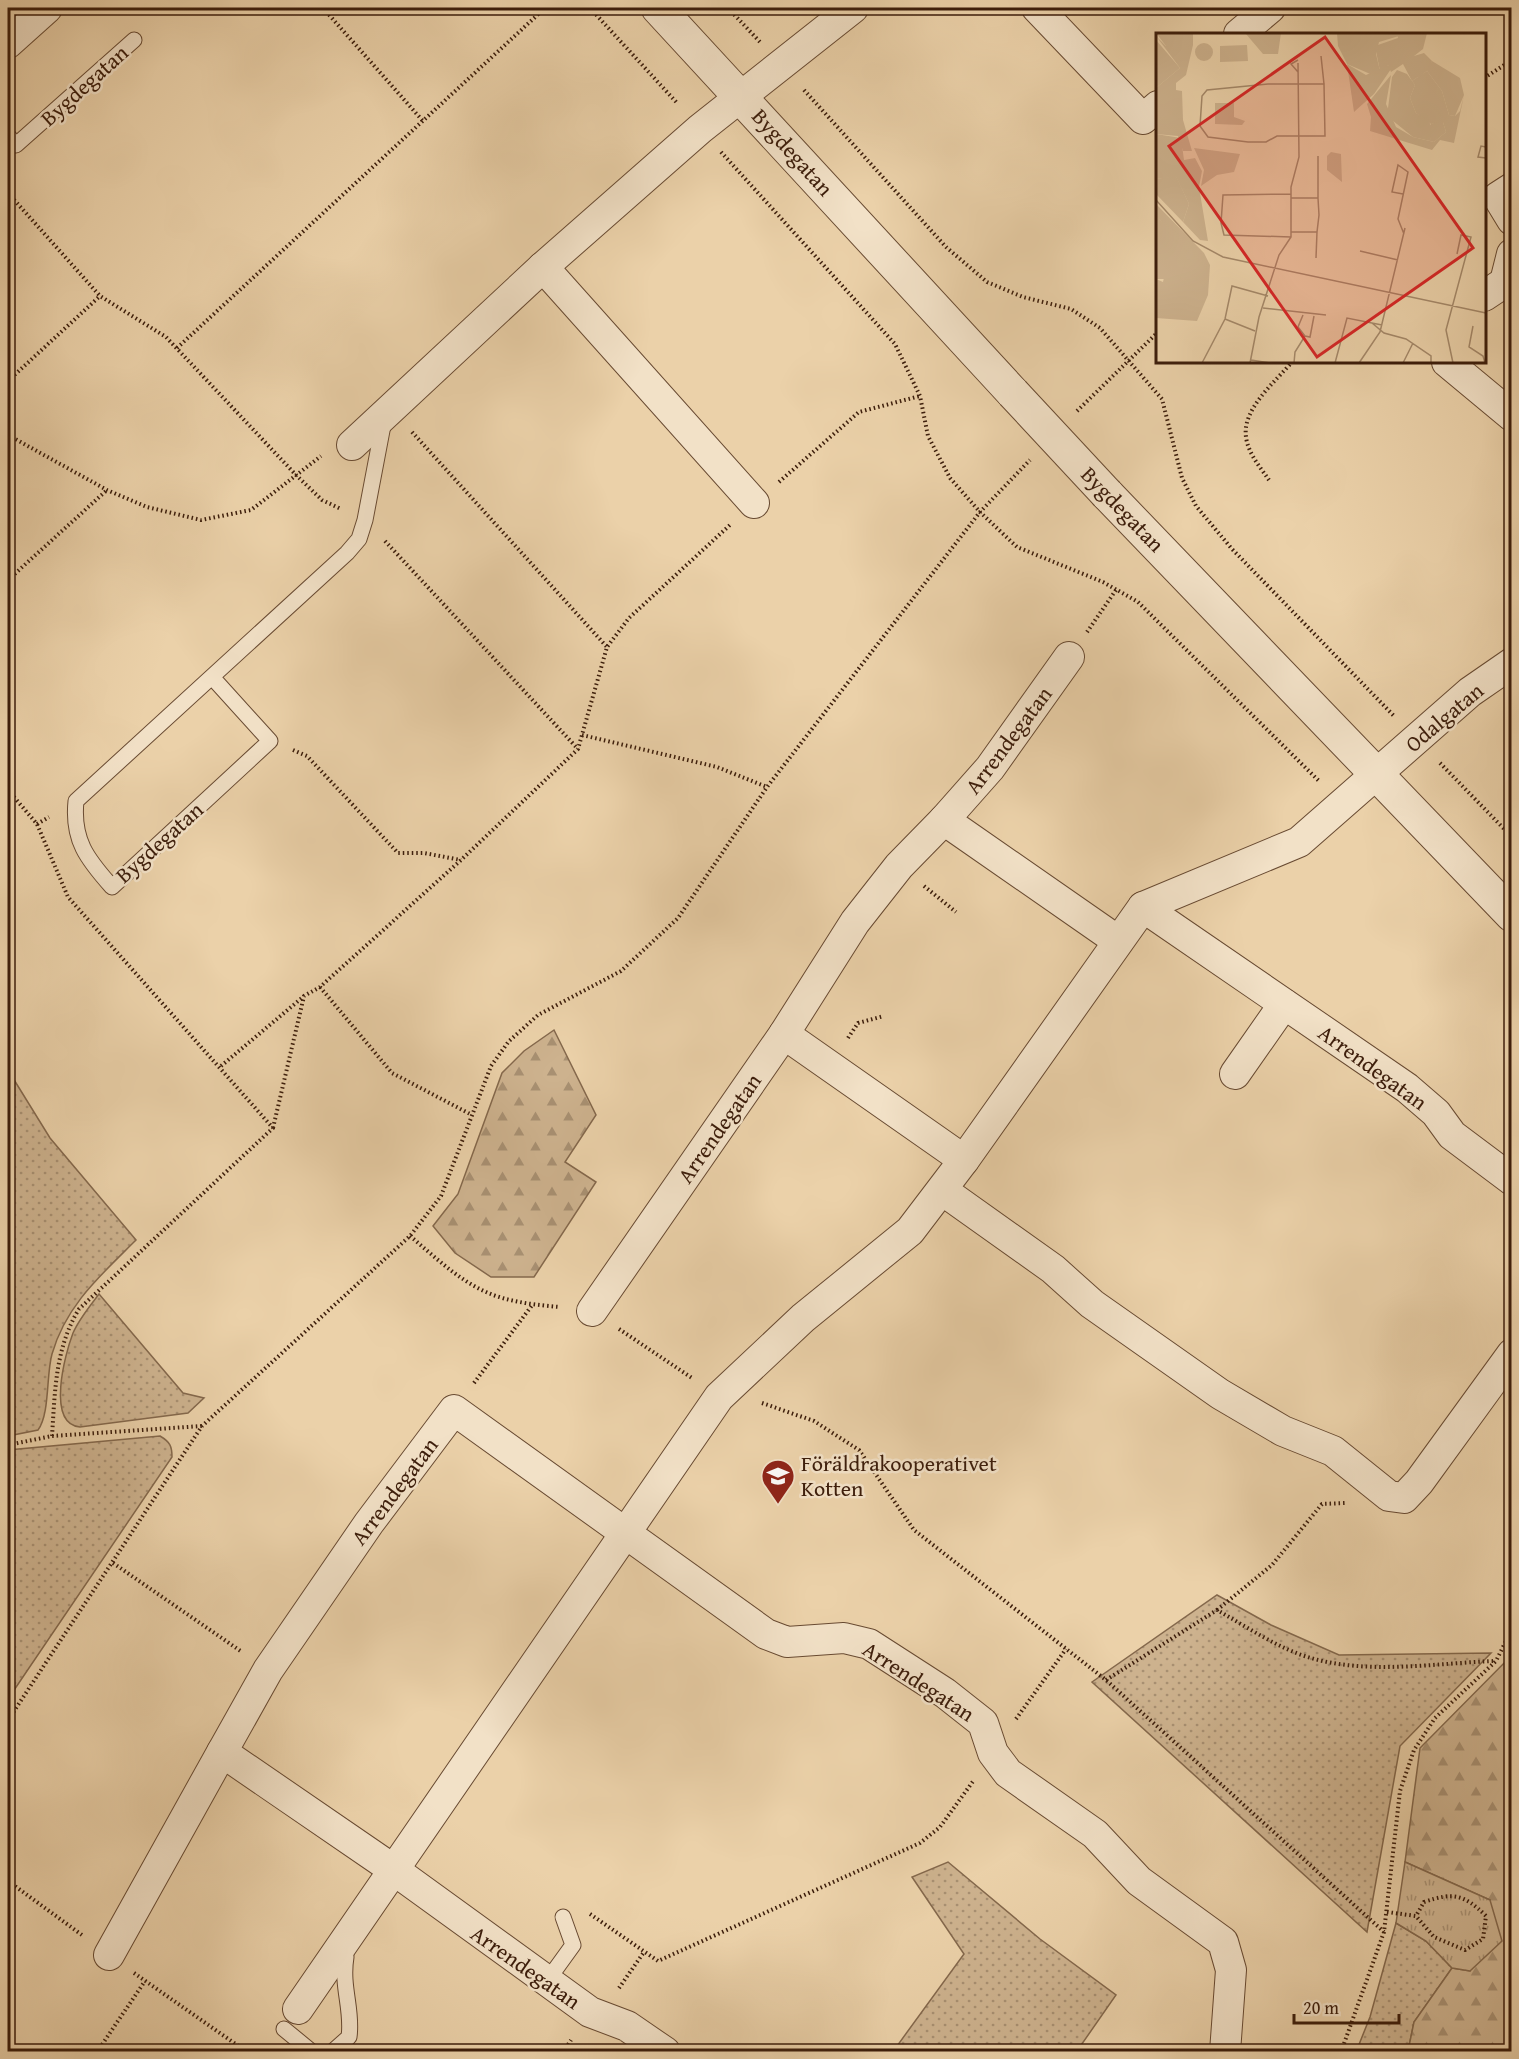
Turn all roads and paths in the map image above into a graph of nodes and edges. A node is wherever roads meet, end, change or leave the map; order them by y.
1 (47, 8) edge
2 (323, 8) edge
3 (545, 8) edge
4 (590, 8) edge
5 (658, 8) edge
6 (728, 8) edge
7 (853, 8) edge
8 (1037, 8) edge
9 (1270, 8) edge
10 (1240, 33) edge
11 (134, 40) dead end
12 (8, 43) edge
13 (1512, 60) edge
14 (782, 66) junction
15 (1486, 77) edge
16 (742, 96) junction
17 (1156, 108) edge
18 (423, 121) junction
19 (700, 129) junction
20 (8, 136) edge
21 (8, 193) edge
22 (1512, 254) edge
23 (543, 267) junction
24 (1486, 295) edge
25 (100, 296) junction
26 (1156, 334) edge
27 (177, 348) junction
28 (1128, 359) junction
29 (1291, 363) edge
30 (1448, 363) edge
31 (8, 381) edge
32 (920, 396) junction
33 (388, 411) junction
34 (1512, 416) edge
35 (1070, 418) dead end
36 (8, 435) edge
37 (352, 445) joint
38 (1037, 452) dead end
39 (296, 475) junction
40 (1269, 480) dead end
41 (107, 490) junction
42 (754, 503) junction
43 (980, 512) junction
44 (365, 520) junction
45 (8, 580) edge
46 (1116, 590) junction
47 (607, 648) junction
48 (1069, 657) joint
49 (1512, 663) edge
50 (212, 676) junction
51 (582, 735) junction
52 (1417, 739) junction
53 (270, 741) junction
54 (578, 749) junction
55 (1378, 774) junction
56 (767, 787) junction
57 (8, 790) edge
58 (1343, 805) junction
59 (944, 820) junction
60 (1512, 837) edge
61 (461, 860) junction
62 (899, 866) junction
63 (1143, 907) junction
64 (956, 912) dead end
65 (1512, 915) edge
66 (1118, 941) junction
67 (320, 987) junction
68 (304, 996) junction
69 (1284, 1004) junction
70 (884, 1016) dead end
71 (783, 1034) junction
72 (828, 1065) junction
73 (221, 1066) junction
74 (1235, 1074) dead end
75 (472, 1115) junction
76 (273, 1128) junction
77 (964, 1160) junction
78 (1512, 1180) edge
79 (942, 1190) junction
80 (410, 1236) junction
81 (533, 1304) junction
82 (592, 1311) junction
83 (1512, 1354) edge
84 (719, 1397) junction
85 (454, 1410) junction
86 (202, 1426) junction
87 (52, 1437) junction
88 (8, 1445) edge
89 (1389, 1496) junction
90 (625, 1534) junction
91 (113, 1563) junction
92 (1218, 1610) junction
93 (1512, 1629) edge
94 (1066, 1649) junction
95 (1496, 1661) junction
96 (268, 1670) junction
97 (1106, 1680) junction
98 (8, 1734) edge
99 (222, 1752) junction
100 (993, 1753) junction
101 (394, 1870) junction
102 (582, 1909) dead end
103 (1387, 1912) junction
104 (1416, 1916) junction
105 (563, 1917) dead end
106 (1384, 1932) junction
107 (338, 1951) junction
108 (644, 1952) junction
109 (109, 1955) dead end
110 (145, 1981) dead end
111 (547, 1981) junction
112 (599, 2016) junction
113 (291, 2019) joint
114 (97, 2052) edge
115 (312, 2052) edge
116 (332, 2052) edge
117 (665, 2052) edge
118 (1225, 2052) edge
119 (1341, 2052) edge

1 - 12 street
2 - 18 path
3 - 18 path
4 - 19 path
5 - 16 street, Bygdegatan
6 - 14 path
7 - 14 street, Bygdegatan
8 - 17 street
9 - 10 street
11 - 20 lane, Bygdegatan
13 - 15 path
14 - 16 street, Bygdegatan
14 - 28 path
16 - 19 street, Bygdegatan
16 - 55 street, Bygdegatan, bridge
18 - 27 path
19 - 23 street, Bygdegatan
19 - 32 path
21 - 25 path
22 - 24 street
23 - 33 street, Bygdegatan
23 - 42 street
25 - 27 path
25 - 31 path
26 - 28 path
27 - 39 path
28 - 35 path
28 - 52 path
29 - 40 path
30 - 34 street
32 - 42 path
32 - 43 path
33 - 37 street, Bygdegatan
33 - 44 lane, Bygdegatan
33 - 47 path
36 - 41 path
37 - 39 path
38 - 43 path
39 - 41 path
39 - 44 path
41 - 45 path
42 - 47 path
43 - 46 path
43 - 56 path
44 - 50 lane, Bygdegatan
44 - 54 path
46 - 48 path
46 - 58 path
47 - 51 path
48 - 59 street, Arrendegatan
49 - 52 street, Odalgatan
50 - 53 lane
50 - 53 lane, Bygdegatan
51 - 54 path
51 - 56 path
52 - 55 street, Odalgatan
52 - 60 path
53 - 61 path
54 - 61 path
55 - 58 street
55 - 65 street, Bygdegatan
56 - 75 path
57 - 73 path
58 - 63 street
59 - 62 street, Arrendegatan
59 - 66 street
61 - 67 path
62 - 64 path
62 - 71 street, Arrendegatan
63 - 66 street
63 - 69 street, Arrendegatan
66 - 77 street
67 - 68 path
67 - 75 path
68 - 73 path
68 - 76 path
69 - 74 street
69 - 78 street, Arrendegatan
70 - 72 path
71 - 72 street
71 - 82 street, Arrendegatan
72 - 77 street
73 - 76 path
75 - 80 path
76 - 87 path
77 - 79 street
79 - 84 street
79 - 89 street
80 - 81 path
80 - 86 path
81 - 82 path
81 - 85 path
82 - 84 path
83 - 89 street
84 - 90 street
84 - 94 path
85 - 90 street, Arrendegatan
85 - 96 street, Arrendegatan
86 - 87 path
86 - 91 path
87 - 88 path
89 - 92 path
90 - 100 street, Arrendegatan
90 - 101 street
91 - 96 path
91 - 98 path
92 - 95 path
92 - 97 path
93 - 95 path
94 - 97 path
94 - 100 path
95 - 103 path
96 - 99 street, Arrendegatan
97 - 106 path
99 - 101 street, Arrendegatan
99 - 109 street, Arrendegatan
100 - 108 path
100 - 118 street, Arrendegatan
101 - 107 street
101 - 111 street, Arrendegatan
102 - 108 path
103 - 104 path
103 - 106 path
104 - 104 path
105 - 111 lane
106 - 119 path
107 - 113 street
107 - 116 lane
108 - 112 path
110 - 114 path
111 - 112 street, Arrendegatan
112 - 117 street, Arrendegatan
113 - 115 lane

